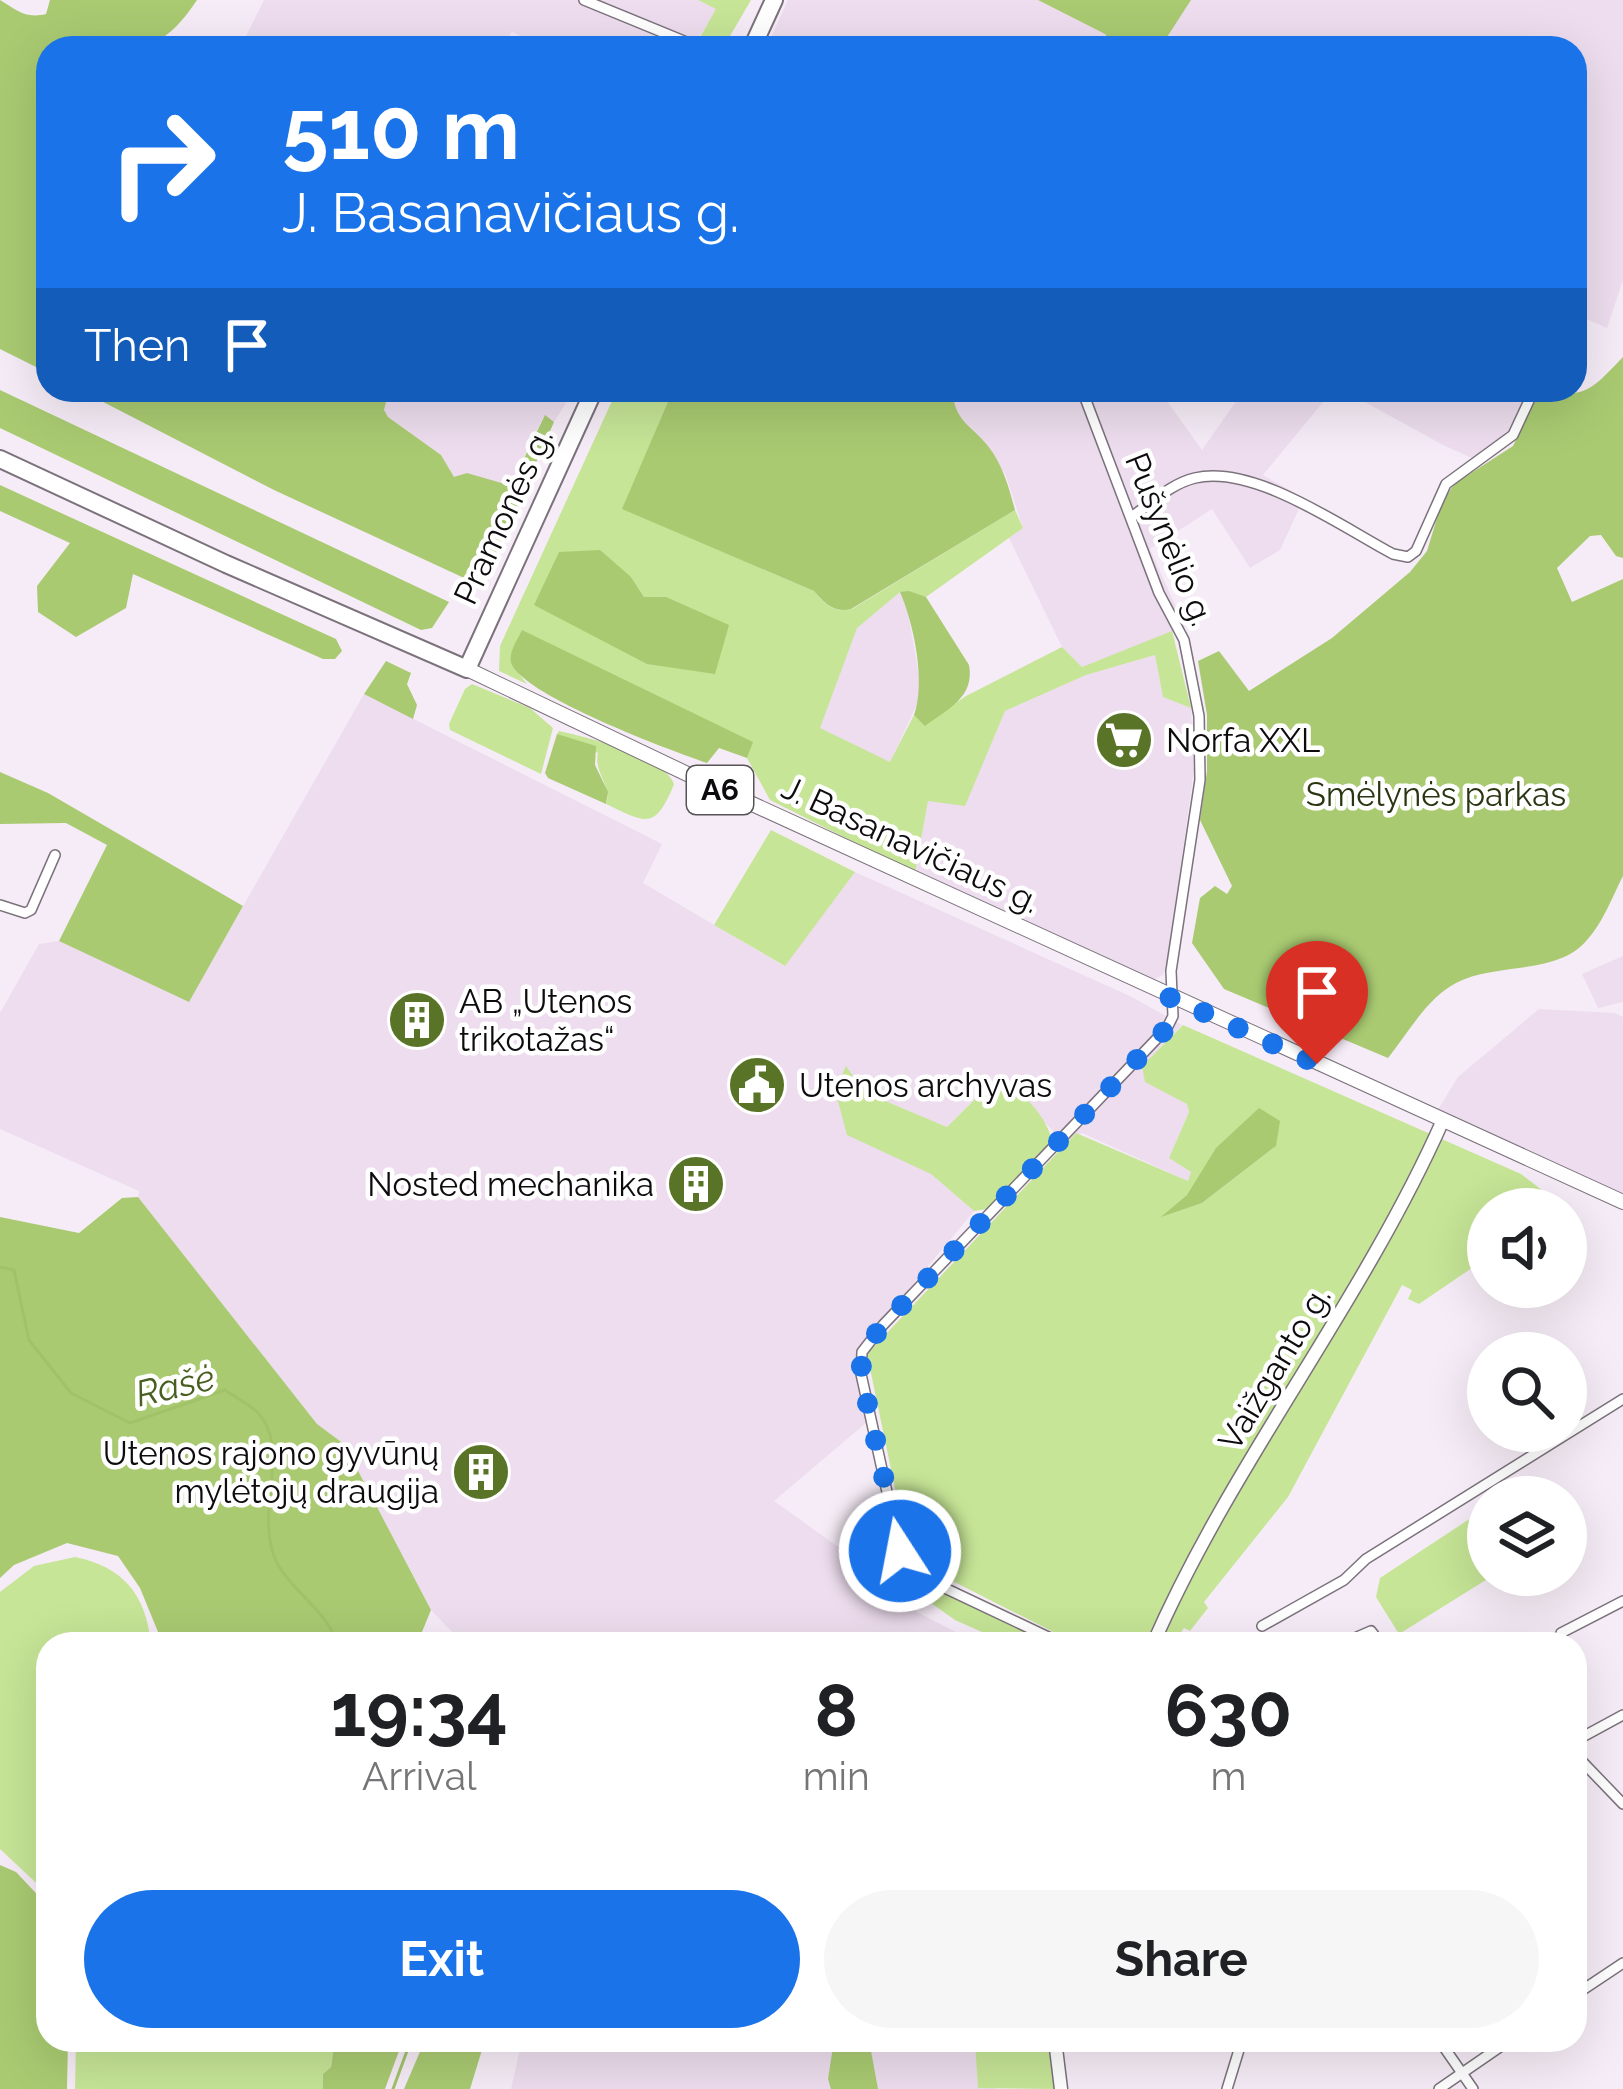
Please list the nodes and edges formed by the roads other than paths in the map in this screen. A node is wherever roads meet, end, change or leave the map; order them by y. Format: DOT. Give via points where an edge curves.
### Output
graph roads {
  1 [pos="584,0"];
  2 [pos="774,0"];
  3 [pos="672,36"];
  4 [pos="758,36"];
  5 [pos="589,402"];
  6 [pos="1087,402"];
  7 [pos="1528,402"];
  8 [pos="0,459"];
  9 [pos="1131,517"];
  10 [pos="467,669"];
  11 [pos="55,855"];
  12 [pos="0,904"];
  13 [pos="1170,997"];
  14 [pos="1443,1120"];
  15 [pos="1623,1202"];
  16 [pos="1623,1399"];
  17 [pos="1623,1601"];
  18 [pos="1262,1626"];
  19 [pos="1038,1632"];
  20 [pos="1159,1632"];
  21 [pos="1563,1632"];
  22 [pos="1623,1714"];
  23 [pos="1587,1734"];
  24 [pos="1587,1766"];
  25 [pos="1623,1804"];
  26 [pos="1623,1963"];
  27 [pos="1587,1987"];
  28 [pos="1056,2052"];
  29 [pos="1238,2052"];
  30 [pos="1447,2052"];
  31 [pos="1493,2052"];
  32 [pos="1462,2073"];
  33 [pos="1061,2089"];
  34 [pos="1227,2089"];
  35 [pos="1439,2089"];
  36 [pos="1473,2089"];
  1 -- 3 [label="street"];
  2 -- 4 [label="highway"];
  5 -- 10 [label="highway, Pramonės g."];
  6 -- 9 [label="street, Pušynėlio g."];
  7 -- 9 [label="street" via="1513,435 1446,484 1408,557 1237,479 1199,476 1176,484"];
  8 -- 10 [label="highway, J. Basanavičiaus g. / A6"];
  9 -- 13 [label="street, Pušynėlio g." via="1184,640 1198,716 1200,780"];
  10 -- 13 [label="main road, J. Basanavičiaus g. / A6"];
  11 -- 12 [label="street" via="31,910"];
  13 -- 14 [label="main road, J. Basanavičiaus g. / A6"];
  13 -- 19 [label="street, Pušynėlio g." via="1167,1028 862,1352 900,1551 913,1573"];
  14 -- 15 [label="main road, J. Basanavičiaus g. / A6"];
  14 -- 20 [label="main road, Vaižganto g."];
  16 -- 18 [label="street"];
  17 -- 21 [label="street"];
  22 -- 23 [label="street"];
  24 -- 25 [label="street"];
  26 -- 27 [label="street"];
  28 -- 33 [label="main road"];
  29 -- 34 [label="street"];
  30 -- 32 [label="street"];
  31 -- 32 [label="street"];
  32 -- 35 [label="street"];
  32 -- 36 [label="street"];
}
